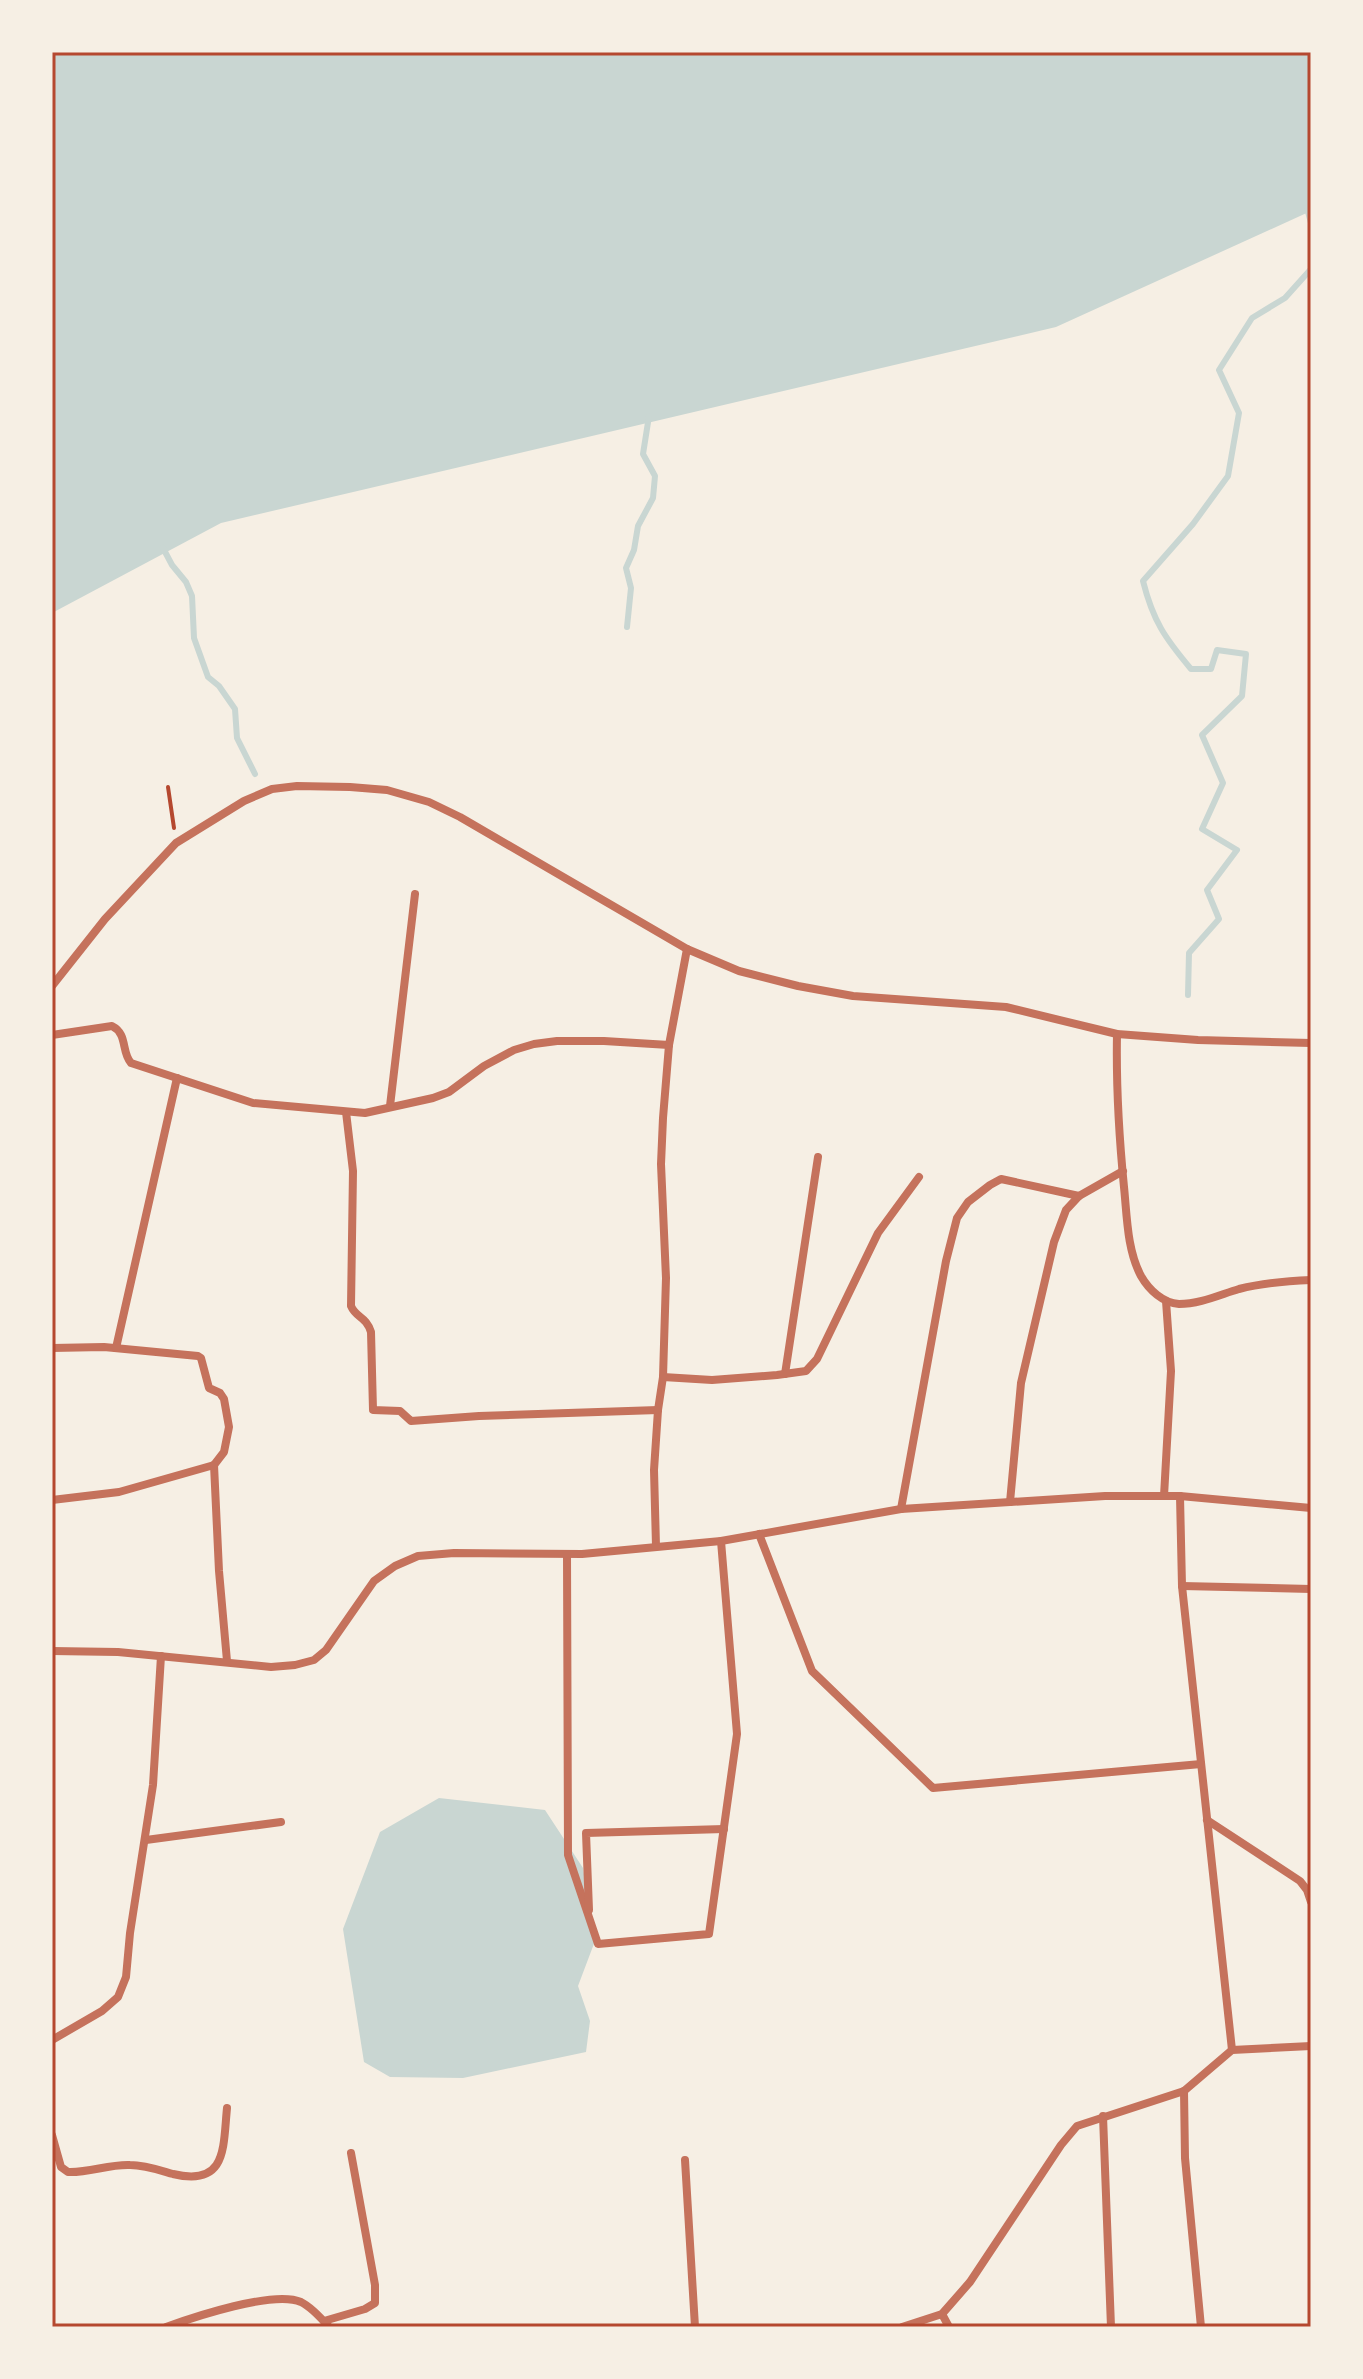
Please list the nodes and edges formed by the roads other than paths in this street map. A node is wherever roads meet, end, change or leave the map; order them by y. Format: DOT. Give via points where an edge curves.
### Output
graph roads {
  1 [pos="415,894"];
  2 [pos="687,949"];
  3 [pos="52,986"];
  4 [pos="1117,1034"];
  5 [pos="52,1035"];
  6 [pos="1311,1043"];
  7 [pos="669,1045"];
  8 [pos="177,1078"];
  9 [pos="390,1106"];
  10 [pos="346,1112"];
  11 [pos="818,1157"];
  12 [pos="1123,1171"];
  13 [pos="919,1177"];
  14 [pos="1079,1196"];
  15 [pos="1311,1280"];
  16 [pos="1166,1301"];
  17 [pos="52,1348"];
  18 [pos="116,1348"];
  19 [pos="785,1374"];
  20 [pos="663,1377"];
  21 [pos="658,1410"];
  22 [pos="214,1465"];
  23 [pos="1164,1496"];
  24 [pos="1180,1496"];
  25 [pos="52,1500"];
  26 [pos="1010,1502"];
  27 [pos="1311,1508"];
  28 [pos="901,1509"];
  29 [pos="759,1534"];
  30 [pos="721,1541"];
  31 [pos="656,1546"];
  32 [pos="567,1554"];
  33 [pos="1182,1586"];
  34 [pos="1311,1589"];
  35 [pos="52,1651"];
  36 [pos="161,1656"];
  37 [pos="227,1661"];
  38 [pos="1201,1764"];
  39 [pos="1207,1820"];
  40 [pos="281,1822"];
  41 [pos="724,1829"];
  42 [pos="146,1840"];
  43 [pos="1311,1902"];
  44 [pos="590,1920"];
  45 [pos="52,2040"];
  46 [pos="1311,2046"];
  47 [pos="1232,2050"];
  48 [pos="1184,2091"];
  49 [pos="227,2108"];
  50 [pos="1103,2116"];
  51 [pos="52,2135"];
  52 [pos="351,2153"];
  53 [pos="685,2160"];
  54 [pos="942,2314"];
  55 [pos="327,2324"];
  56 [pos="166,2327"];
  57 [pos="695,2327"];
  58 [pos="902,2327"];
  59 [pos="949,2327"];
  60 [pos="1111,2327"];
  61 [pos="1201,2327"];
  1 -- 9 [label="street"];
  2 -- 3 [label="street" via="429,802 387,790 297,786 244,801 176,843"];
  2 -- 4 [label="street" via="739,971 798,986 853,996 1006,1007"];
  2 -- 7 [label="street"];
  4 -- 6 [label="street"];
  4 -- 12 [label="street"];
  5 -- 8 [label="street" via="116,1028 131,1063"];
  7 -- 9 [label="street" via="534,1044 484,1066 449,1092"];
  7 -- 20 [label="street" via="661,1164"];
  8 -- 10 [label="street" via="253,1103"];
  8 -- 18 [label="street"];
  9 -- 10 [label="street"];
  10 -- 21 [label="street" via="353,1171 351,1306 371,1332 373,1410 400,1411 411,1421"];
  11 -- 19 [label="street"];
  12 -- 14 [label="street"];
  12 -- 16 [label="street" via="1132,1254 1150,1289"];
  13 -- 19 [label="street" via="878,1233 814,1365"];
  14 -- 26 [label="street" via="1066,1210 1054,1242 1021,1383"];
  14 -- 28 [label="street" via="1001,1179 968,1202 957,1218"];
  15 -- 16 [label="street" via="1274,1281 1199,1302"];
  16 -- 23 [label="street" via="1171,1371"];
  17 -- 18 [label="street"];
  18 -- 22 [label="street" via="200,1357 209,1388 224,1399 229,1427 224,1452"];
  19 -- 20 [label="street" via="712,1380"];
  20 -- 21 [label="street"];
  21 -- 31 [label="street"];
  22 -- 25 [label="street" via="119,1492"];
  22 -- 37 [label="street"];
  23 -- 24 [label="street"];
  23 -- 26 [label="street"];
  24 -- 27 [label="street"];
  24 -- 33 [label="street"];
  26 -- 28 [label="street"];
  28 -- 29 [label="street"];
  29 -- 30 [label="street"];
  29 -- 38 [label="street" via="812,1671 933,1788"];
  30 -- 31 [label="street"];
  30 -- 41 [label="street" via="737,1734"];
  31 -- 32 [label="street"];
  32 -- 37 [label="street" via="418,1556 374,1581 314,1660 271,1667"];
  32 -- 44 [label="street" via="568,1855"];
  33 -- 34 [label="street"];
  33 -- 38 [label="street"];
  35 -- 36 [label="street"];
  36 -- 37 [label="street"];
  36 -- 42 [label="street"];
  38 -- 39 [label="street"];
  39 -- 43 [label="street" via="1300,1881"];
  39 -- 47 [label="street"];
  40 -- 42 [label="street"];
  41 -- 44 [label="street" via="586,1833"];
  41 -- 44 [label="street" via="709,1934 598,1944"];
  42 -- 45 [label="street" via="126,1977 118,1997"];
  46 -- 47 [label="street"];
  47 -- 48 [label="street"];
  48 -- 50 [label="street"];
  48 -- 61 [label="street"];
  49 -- 51 [label="street" via="222,2152 205,2176 129,2165 68,2172 61,2167"];
  50 -- 54 [label="street" via="1069,2134 970,2282"];
  50 -- 60 [label="street"];
  52 -- 55 [label="street" via="375,2303"];
  53 -- 57 [label="street"];
  54 -- 58 [label="street"];
  54 -- 59 [label="street"];
  55 -- 56 [label="street" via="301,2302 282,2299 202,2314"];
}
